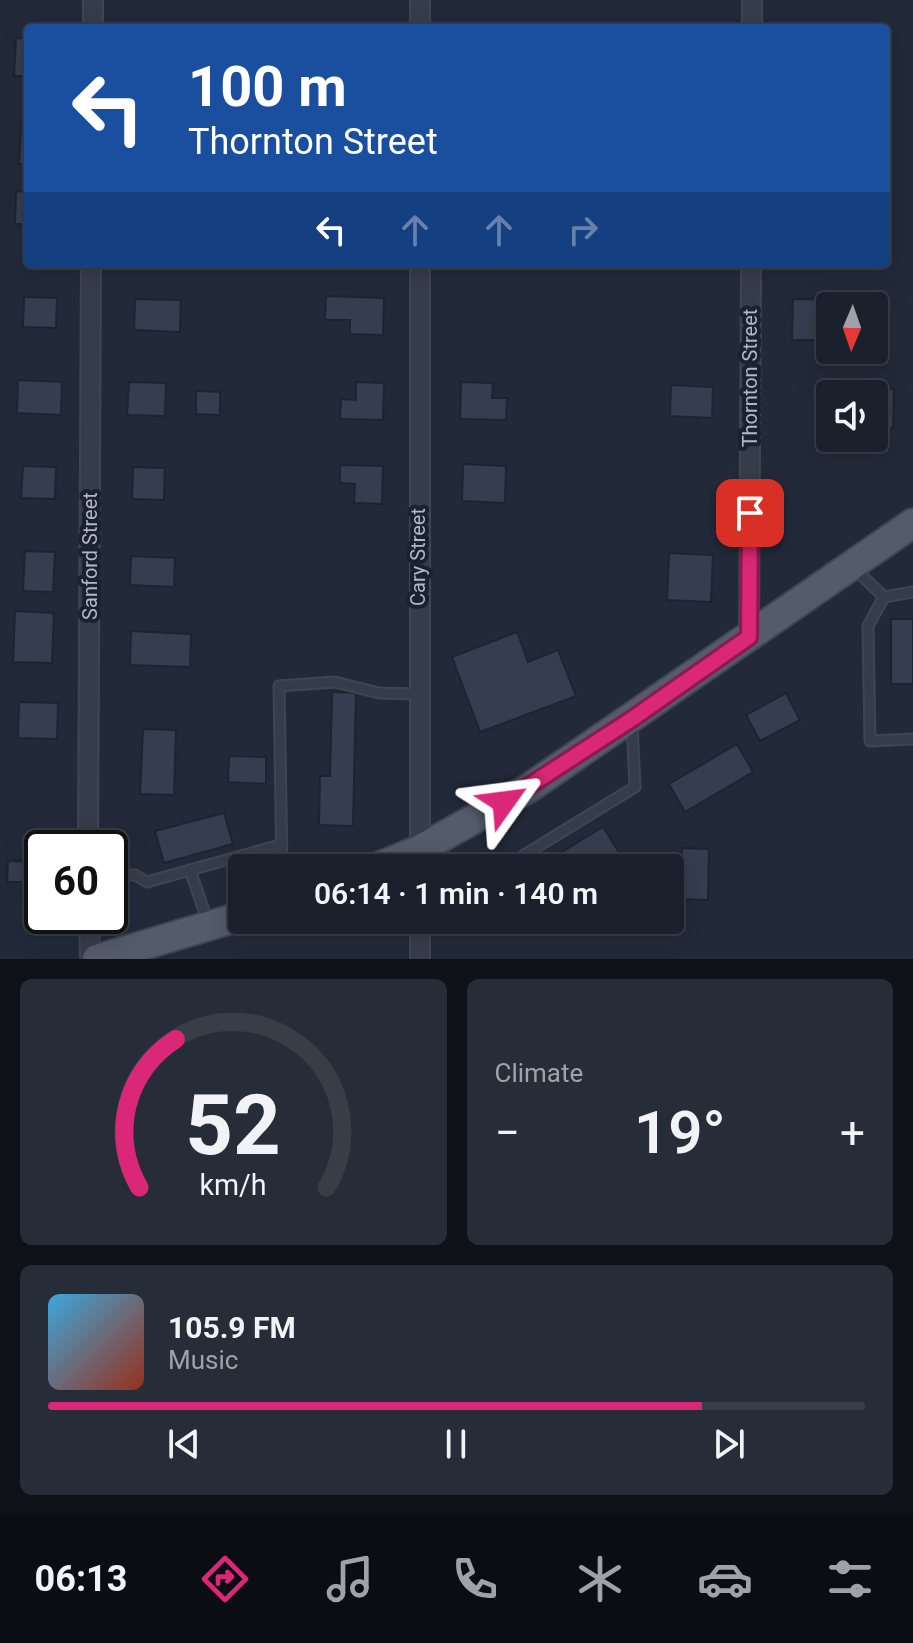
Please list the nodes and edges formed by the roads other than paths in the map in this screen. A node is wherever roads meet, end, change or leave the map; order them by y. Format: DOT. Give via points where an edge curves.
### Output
graph roads {
  1 [pos="93,0"];
  2 [pos="420,0"];
  3 [pos="752,0"];
  4 [pos="93,24"];
  5 [pos="420,24"];
  6 [pos="752,24"];
  7 [pos="91,268"];
  8 [pos="420,268"];
  9 [pos="751,268"];
  10 [pos="913,523"];
  11 [pos="852,565"];
  12 [pos="913,592"];
  13 [pos="884,597"];
  14 [pos="749,637"];
  15 [pos="417,694"];
  16 [pos="632,719"];
  17 [pos="913,739"];
  18 [pos="88,830"];
  19 [pos="280,845"];
  20 [pos="281,854"];
  21 [pos="423,854"];
  22 [pos="526,854"];
  23 [pos="190,870"];
  24 [pos="128,875"];
  25 [pos="228,920"];
  26 [pos="209,925"];
  27 [pos="89,934"];
  28 [pos="420,934"];
  29 [pos="90,959"];
  30 [pos="97,959"];
  31 [pos="420,959"];
  1 -- 4 [label="street"];
  2 -- 5 [label="street"];
  3 -- 6 [label="street"];
  7 -- 18 [label="street, Sanford Street"];
  8 -- 15 [label="street, Cary Street"];
  9 -- 14 [label="street, Thornton Street"];
  10 -- 11 [label="main road"];
  11 -- 13 [label="lane"];
  11 -- 14 [label="main road"];
  12 -- 13 [label="lane"];
  13 -- 17 [label="lane" via="868,626 870,741"];
  14 -- 16 [label="main road"];
  15 -- 19 [label="lane" via="379,693 335,682 279,686"];
  15 -- 21 [label="street, Cary Street"];
  16 -- 21 [label="main road"];
  16 -- 22 [label="lane" via="635,787"];
  19 -- 20 [label="lane"];
  19 -- 23 [label="lane"];
  23 -- 24 [label="lane" via="147,882"];
  23 -- 26 [label="lane"];
  25 -- 26 [label="main road"];
  26 -- 30 [label="main road"];
  27 -- 29 [label="street"];
  28 -- 31 [label="street"];
}
